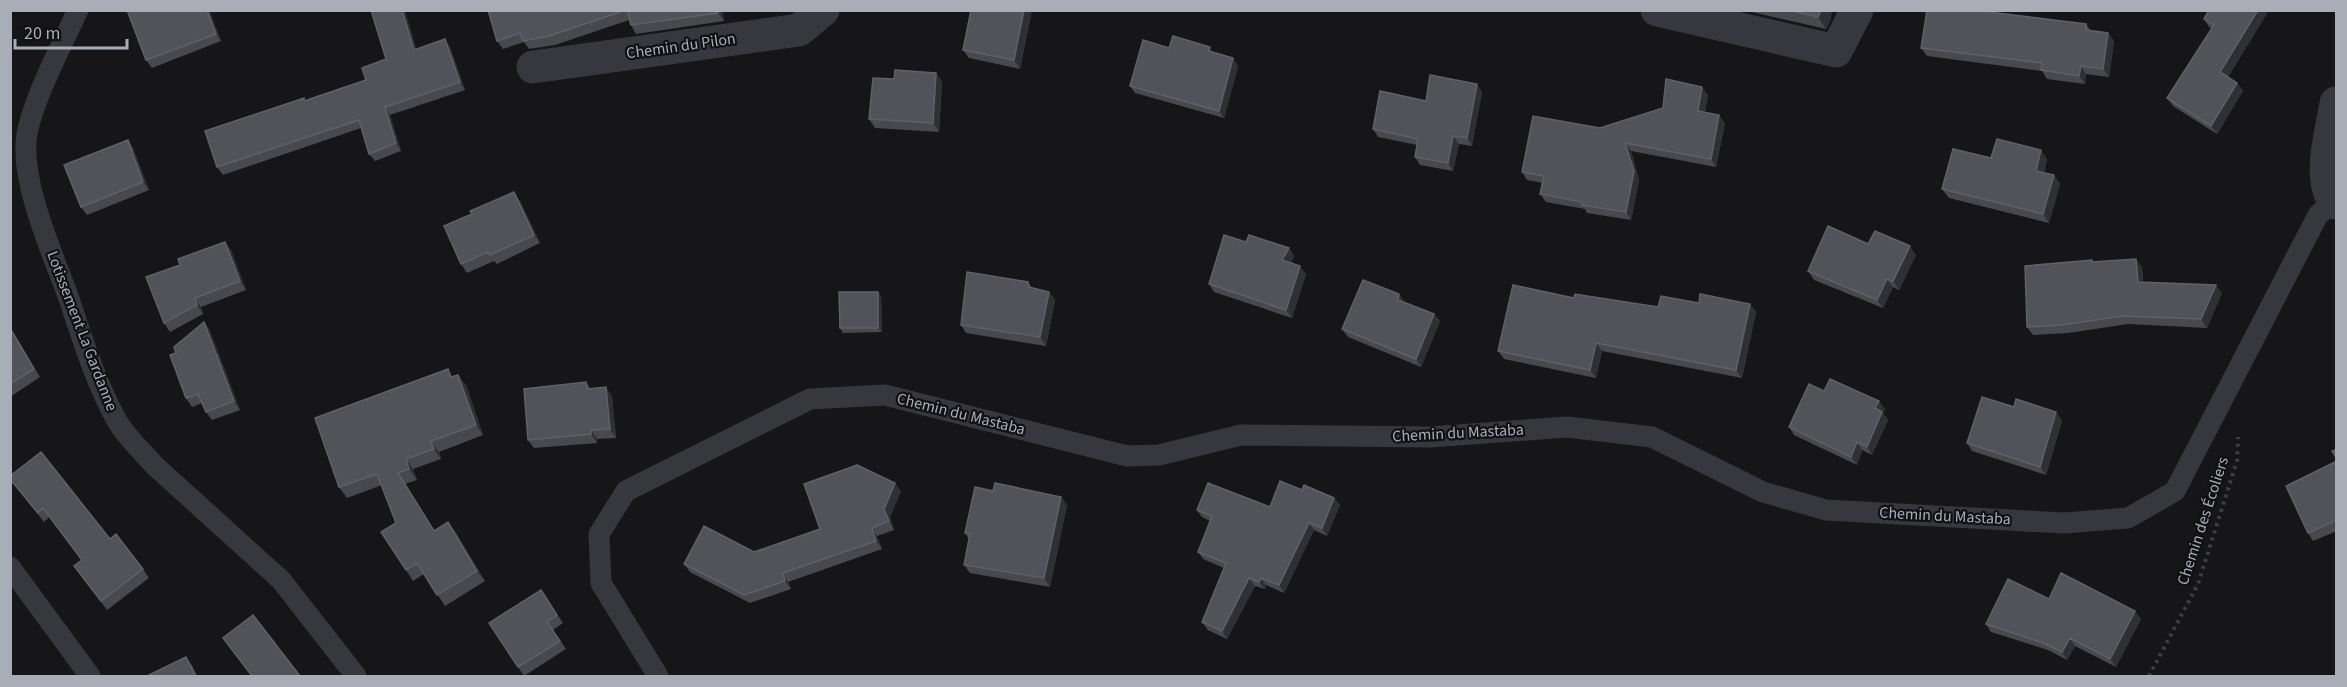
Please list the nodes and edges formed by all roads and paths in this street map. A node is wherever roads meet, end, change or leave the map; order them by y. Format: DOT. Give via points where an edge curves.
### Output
graph roads {
  1 [pos="78,10"];
  2 [pos="823,10"];
  3 [pos="1657,10"];
  4 [pos="1857,10"];
  5 [pos="534,67"];
  6 [pos="2337,103"];
  7 [pos="2335,202"];
  8 [pos="2238,428"];
  9 [pos="10,567"];
  10 [pos="90,676"];
  11 [pos="356,676"];
  12 [pos="658,676"];
  13 [pos="2149,676"];
  1 -- 11 [label="lane, Lotissement La Gardanne" via="32,118 26,155 42,224 101,387 117,421 135,444 281,580"];
  2 -- 5 [label="street, Chemin du Pilon" via="799,30"];
  3 -- 4 [label="street" via="1836,51"];
  6 -- 7 [label="street" via="2326,167 2326,185"];
  7 -- 12 [label="lane, Chemin du Mastaba" via="2318,215 2175,491 2128,518 2064,523 1826,510 1762,492 1652,437 1567,427 1430,437 1241,435 1159,455 1127,456 885,395 810,399 626,491 599,534 601,583"];
  8 -- 13 [label="path, Chemin des Écoliers" via="2237,461 2198,585"];
  9 -- 10 [label="lane"];
}
